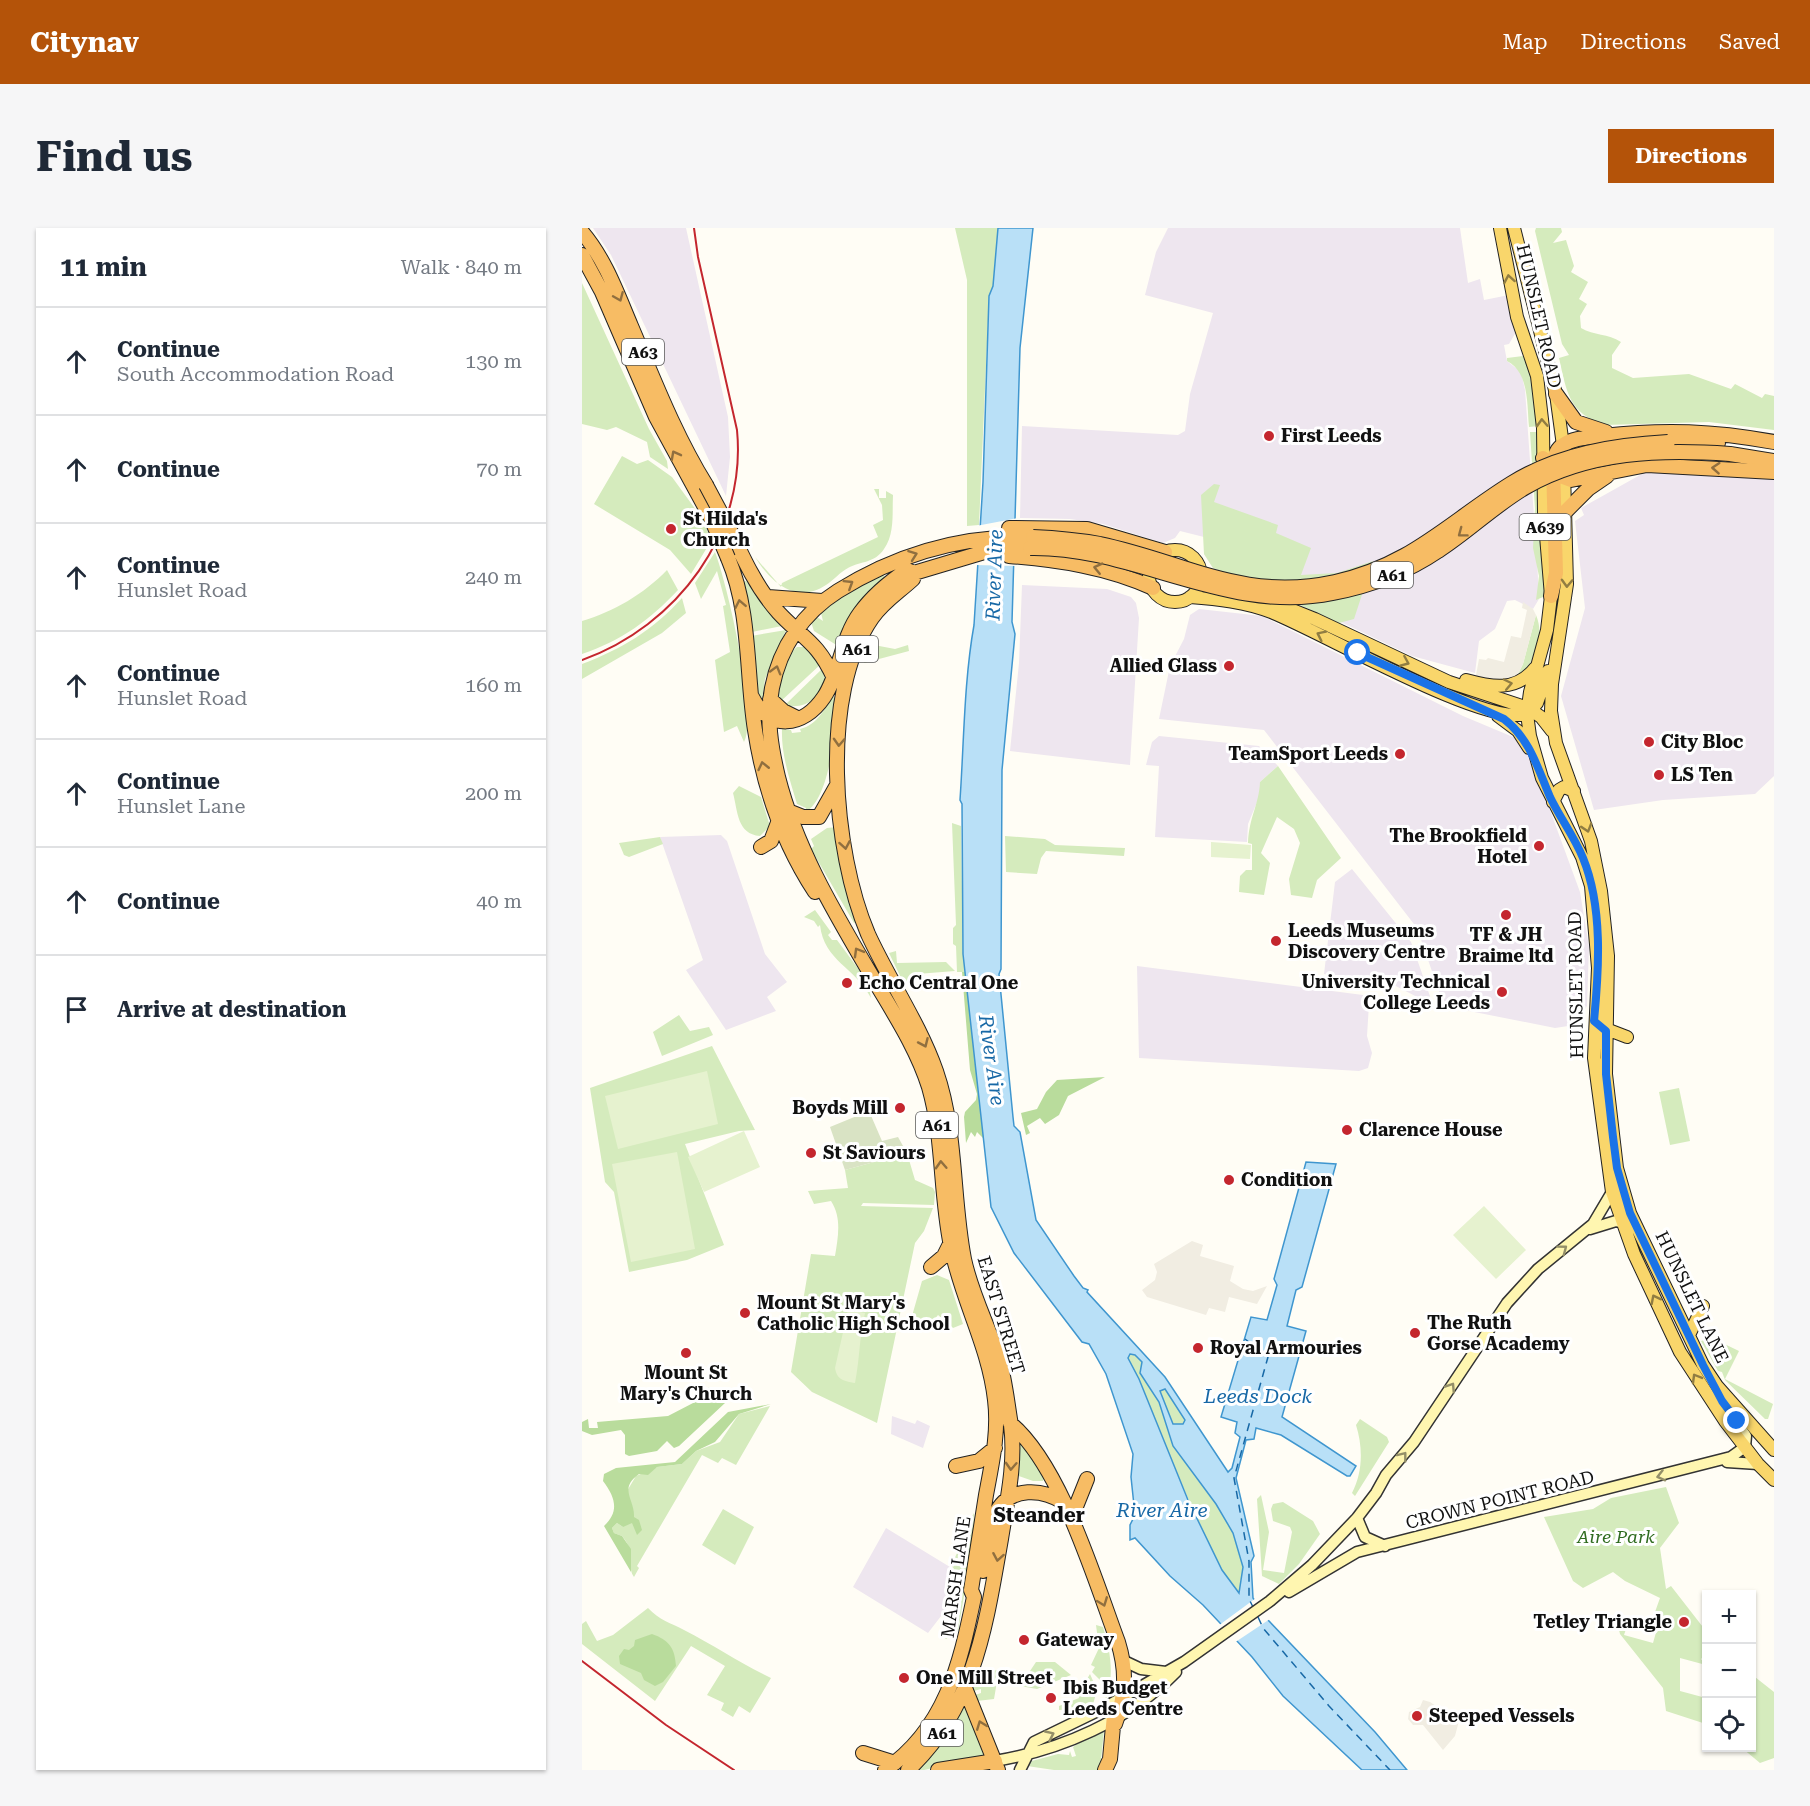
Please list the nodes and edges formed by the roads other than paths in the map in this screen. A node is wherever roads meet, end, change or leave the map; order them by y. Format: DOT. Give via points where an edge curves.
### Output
graph roads {
  1 [pos="1500,228"];
  2 [pos="1514,228"];
  3 [pos="582,232"];
  4 [pos="582,255"];
  5 [pos="1556,393"];
  6 [pos="1622,433"];
  7 [pos="1774,442"];
  8 [pos="1563,444"];
  9 [pos="1731,449"];
  10 [pos="1774,450"];
  11 [pos="1543,458"];
  12 [pos="1774,461"];
  13 [pos="1614,472"];
  14 [pos="1774,472"];
  15 [pos="1558,476"];
  16 [pos="1565,512"];
  17 [pos="1032,542"];
  18 [pos="1165,552"];
  19 [pos="1200,567"];
  20 [pos="914,573"];
  21 [pos="1153,588"];
  22 [pos="1551,596"];
  23 [pos="768,597"];
  24 [pos="1190,597"];
  25 [pos="822,601"];
  26 [pos="798,628"];
  27 [pos="1561,630"];
  28 [pos="1535,667"];
  29 [pos="1434,674"];
  30 [pos="833,676"];
  31 [pos="752,697"];
  32 [pos="842,697"];
  33 [pos="770,699"];
  34 [pos="1489,711"];
  35 [pos="1529,711"];
  36 [pos="768,718"];
  37 [pos="798,718"];
  38 [pos="1554,733"];
  39 [pos="1537,764"];
  40 [pos="836,787"];
  41 [pos="1574,791"];
  42 [pos="1553,802"];
  43 [pos="786,805"];
  44 [pos="778,822"];
  45 [pos="761,847"];
  46 [pos="830,905"];
  47 [pos="1594,1021"];
  48 [pos="1606,1031"];
  49 [pos="1606,1057"];
  50 [pos="1617,1188"];
  51 [pos="1621,1221"];
  52 [pos="1588,1229"];
  53 [pos="1638,1229"];
  54 [pos="950,1244"];
  55 [pos="958,1276"];
  56 [pos="1703,1306"];
  57 [pos="1690,1333"];
  58 [pos="1717,1386"];
  59 [pos="995,1399"];
  60 [pos="1010,1423"];
  61 [pos="1741,1442"];
  62 [pos="1771,1447"];
  63 [pos="994,1448"];
  64 [pos="1718,1462"];
  65 [pos="1758,1464"];
  66 [pos="956,1466"];
  67 [pos="1087,1479"];
  68 [pos="1774,1480"];
  69 [pos="1008,1499"];
  70 [pos="1065,1503"];
  71 [pos="1357,1518"];
  72 [pos="1074,1523"];
  73 [pos="1386,1546"];
  74 [pos="974,1597"];
  75 [pos="1270,1601"];
  76 [pos="1124,1661"];
  77 [pos="1184,1662"];
  78 [pos="957,1671"];
  79 [pos="1166,1672"];
  80 [pos="966,1689"];
  81 [pos="1117,1711"];
  82 [pos="1025,1757"];
  83 [pos="890,1766"];
  84 [pos="956,1766"];
  85 [pos="997,1766"];
  86 [pos="876,1770"];
  87 [pos="908,1770"];
  88 [pos="938,1770"];
  89 [pos="973,1770"];
  90 [pos="1020,1770"];
  91 [pos="1106,1770"];
  11 -- 1 [label="main road, HUNSLET ROAD / A639, one-way" via="1539,388 1517,317"];
  2 -- 5 [label="main road, HUNSLET ROAD"];
  3 -- 23 [label="highway, A63, one-way, bridge" via="598,253 691,461 750,573"];
  31 -- 4 [label="highway, A63, one-way, bridge" via="746,639 728,558 705,505 656,417"];
  5 -- 6 [label="highway" via="1576,422 1597,431"];
  5 -- 8 [label="main road, HUNSLET ROAD"];
  6 -- 7 [label="highway" via="1683,430"];
  6 -- 8 [label="highway"];
  8 -- 15 [label="highway" via="1555,454"];
  9 -- 10 [label="highway, A61"];
  9 -- 12 [label="highway, A61"];
  9 -- 17 [label="highway, A61, bridge" via="1602,458 1561,470 1527,487 1439,551 1410,567 1376,582 1332,594 1294,598 1252,596 1208,588 1102,555"];
  11 -- 15 [label="highway"];
  11 -- 22 [label="main road, HUNSLET ROAD / A639"];
  14 -- 13 [label="highway, one-way" via="1647,465"];
  13 -- 15 [label="highway" via="1576,480"];
  13 -- 16 [label="highway" via="1588,489"];
  15 -- 16 [label="main road, HUNSLET ROAD / A639"];
  15 -- 22 [label="highway" via="1556,573"];
  16 -- 27 [label="main road, HUNSLET ROAD / A639, one-way" via="1567,584"];
  17 -- 18 [label="highway" via="1087,529"];
  17 -- 20 [label="highway, A61"];
  21 -- 17 [label="highway, one-way"];
  25 -- 17 [label="highway, A61, one-way" via="864,575 949,544 983,537"];
  18 -- 19 [label="main road" via="1183,551"];
  18 -- 21 [label="main road" via="1152,566"];
  19 -- 24 [label="main road" via="1201,583"];
  19 -- 29 [label="main road, one-way" via="1224,582"];
  20 -- 30 [label="highway" via="907,570 895,578 859,614 840,651"];
  20 -- 32 [label="highway, A61" via="913,579 870,620"];
  21 -- 24 [label="main road" via="1169,601"];
  22 -- 28 [label="main road, HUNSLET ROAD / A639" via="1547,630"];
  23 -- 25 [label="highway"];
  23 -- 26 [label="highway, A63"];
  34 -- 24 [label="main road, one-way" via="1272,612"];
  25 -- 26 [label="highway, A61"];
  26 -- 30 [label="highway, A63" via="819,650"];
  33 -- 26 [label="highway, A61, one-way" via="776,669"];
  27 -- 35 [label="main road" via="1539,698"];
  27 -- 38 [label="main road, HUNSLET ROAD / A639" via="1550,699"];
  29 -- 28 [label="main road, one-way" via="1502,687 1520,682"];
  28 -- 35 [label="main road, HUNSLET ROAD / A639"];
  29 -- 35 [label="main road"];
  30 -- 32 [label="highway, A63"];
  30 -- 37 [label="highway" via="822,699"];
  31 -- 36 [label="highway"];
  44 -- 31 [label="highway, A63, one-way" via="755,731"];
  32 -- 40 [label="highway, A61, one-way"];
  33 -- 36 [label="highway, A61"];
  33 -- 37 [label="highway"];
  34 -- 35 [label="main road" via="1506,716"];
  34 -- 39 [label="main road" via="1518,732"];
  35 -- 38 [label="main road"];
  35 -- 39 [label="main road, HUNSLET ROAD / A639"];
  36 -- 37 [label="highway" via="784,723"];
  36 -- 43 [label="highway, A61"];
  38 -- 41 [label="main road, HUNSLET ROAD / A639"];
  39 -- 42 [label="main road, HUNSLET ROAD / A639"];
  40 -- 43 [label="highway" via="819,817 803,817"];
  40 -- 60 [label="highway, EAST STREET / A61, one-way" via="849,872 867,929 923,1039 944,1098 952,1136 955,1196 965,1261 999,1359"];
  41 -- 42 [label="main road" via="1559,790"];
  41 -- 48 [label="main road, HUNSLET ROAD / A639, one-way" via="1591,841 1601,891 1608,956"];
  42 -- 47 [label="main road, HUNSLET ROAD / A639" via="1582,857 1591,886 1598,968"];
  43 -- 44 [label="highway"];
  43 -- 46 [label="highway, A61" via="801,848"];
  44 -- 45 [label="highway" via="771,841"];
  44 -- 46 [label="highway, A63" via="795,861 817,896"];
  54 -- 46 [label="highway, EAST STREET / A61, one-way" via="940,1139 931,1095 912,1045"];
  47 -- 48 [label="main road"];
  47 -- 50 [label="main road, HUNSLET ROAD / A639" via="1595,1066"];
  48 -- 49 [label="main road, HUNSLET ROAD / A639"];
  48 -- 49 [label="main road" via="1627,1037"];
  49 -- 50 [label="main road, HUNSLET ROAD / A639"];
  50 -- 51 [label="main road, HUNSLET ROAD / A639"];
  50 -- 52 [label="main road"];
  50 -- 53 [label="main road, HUNSLET LANE / A639"];
  51 -- 52 [label="main road"];
  51 -- 53 [label="main road"];
  61 -- 51 [label="main road, HUNSLET LANE / A639, one-way" via="1680,1352"];
  71 -- 52 [label="main road, one-way" via="1414,1442 1505,1306 1538,1269"];
  53 -- 57 [label="main road, HUNSLET LANE"];
  54 -- 55 [label="highway, EAST STREET / A61"];
  54 -- 55 [label="highway" via="944,1256 931,1267"];
  55 -- 59 [label="highway, EAST STREET / A61" via="982,1343"];
  56 -- 57 [label="main road"];
  57 -- 58 [label="main road, HUNSLET LANE"];
  58 -- 61 [label="main road" via="1722,1401 1746,1436"];
  58 -- 62 [label="main road, HUNSLET LANE"];
  59 -- 63 [label="highway, MARSH LANE / A61"];
  60 -- 69 [label="highway, MARSH LANE / A61, one-way"];
  60 -- 70 [label="highway" via="1025,1438"];
  61 -- 64 [label="main road, CROWN POINT ROAD" via="1738,1454"];
  61 -- 65 [label="main road, A639"];
  63 -- 66 [label="highway" via="979,1461"];
  63 -- 74 [label="highway, MARSH LANE / A61" via="971,1590"];
  64 -- 65 [label="main road"];
  64 -- 73 [label="main road, CROWN POINT ROAD, one-way"];
  65 -- 68 [label="main road"];
  67 -- 72 [label="highway" via="1075,1509"];
  69 -- 70 [label="highway" via="1038,1491"];
  69 -- 74 [label="highway" via="995,1516 979,1592"];
  69 -- 80 [label="highway, MARSH LANE / A61, one-way" via="986,1625"];
  70 -- 72 [label="highway"];
  71 -- 73 [label="main road" via="1365,1537"];
  71 -- 75 [label="main road"];
  72 -- 76 [label="highway, one-way"];
  73 -- 75 [label="main road, CROWN POINT ROAD" via="1353,1554"];
  74 -- 78 [label="highway, MARSH LANE / A61"];
  75 -- 77 [label="main road"];
  76 -- 79 [label="main road" via="1141,1669"];
  76 -- 81 [label="highway" via="1115,1687"];
  77 -- 79 [label="main road"];
  77 -- 81 [label="main road" via="1158,1689"];
  78 -- 80 [label="highway, A61"];
  78 -- 83 [label="highway, MARSH LANE" via="934,1721 910,1750"];
  79 -- 81 [label="main road"];
  85 -- 80 [label="highway, A61, one-way"];
  80 -- 87 [label="highway, MARSH LANE / A61" via="944,1730"];
  81 -- 82 [label="main road" via="1072,1742"];
  82 -- 81 [label="main road, one-way" via="1034,1742"];
  81 -- 91 [label="highway"];
  82 -- 85 [label="main road"];
  82 -- 90 [label="main road"];
  83 -- 86 [label="highway" via="863,1753"];
  84 -- 85 [label="highway"];
  84 -- 88 [label="highway"];
  84 -- 89 [label="highway"];
}
